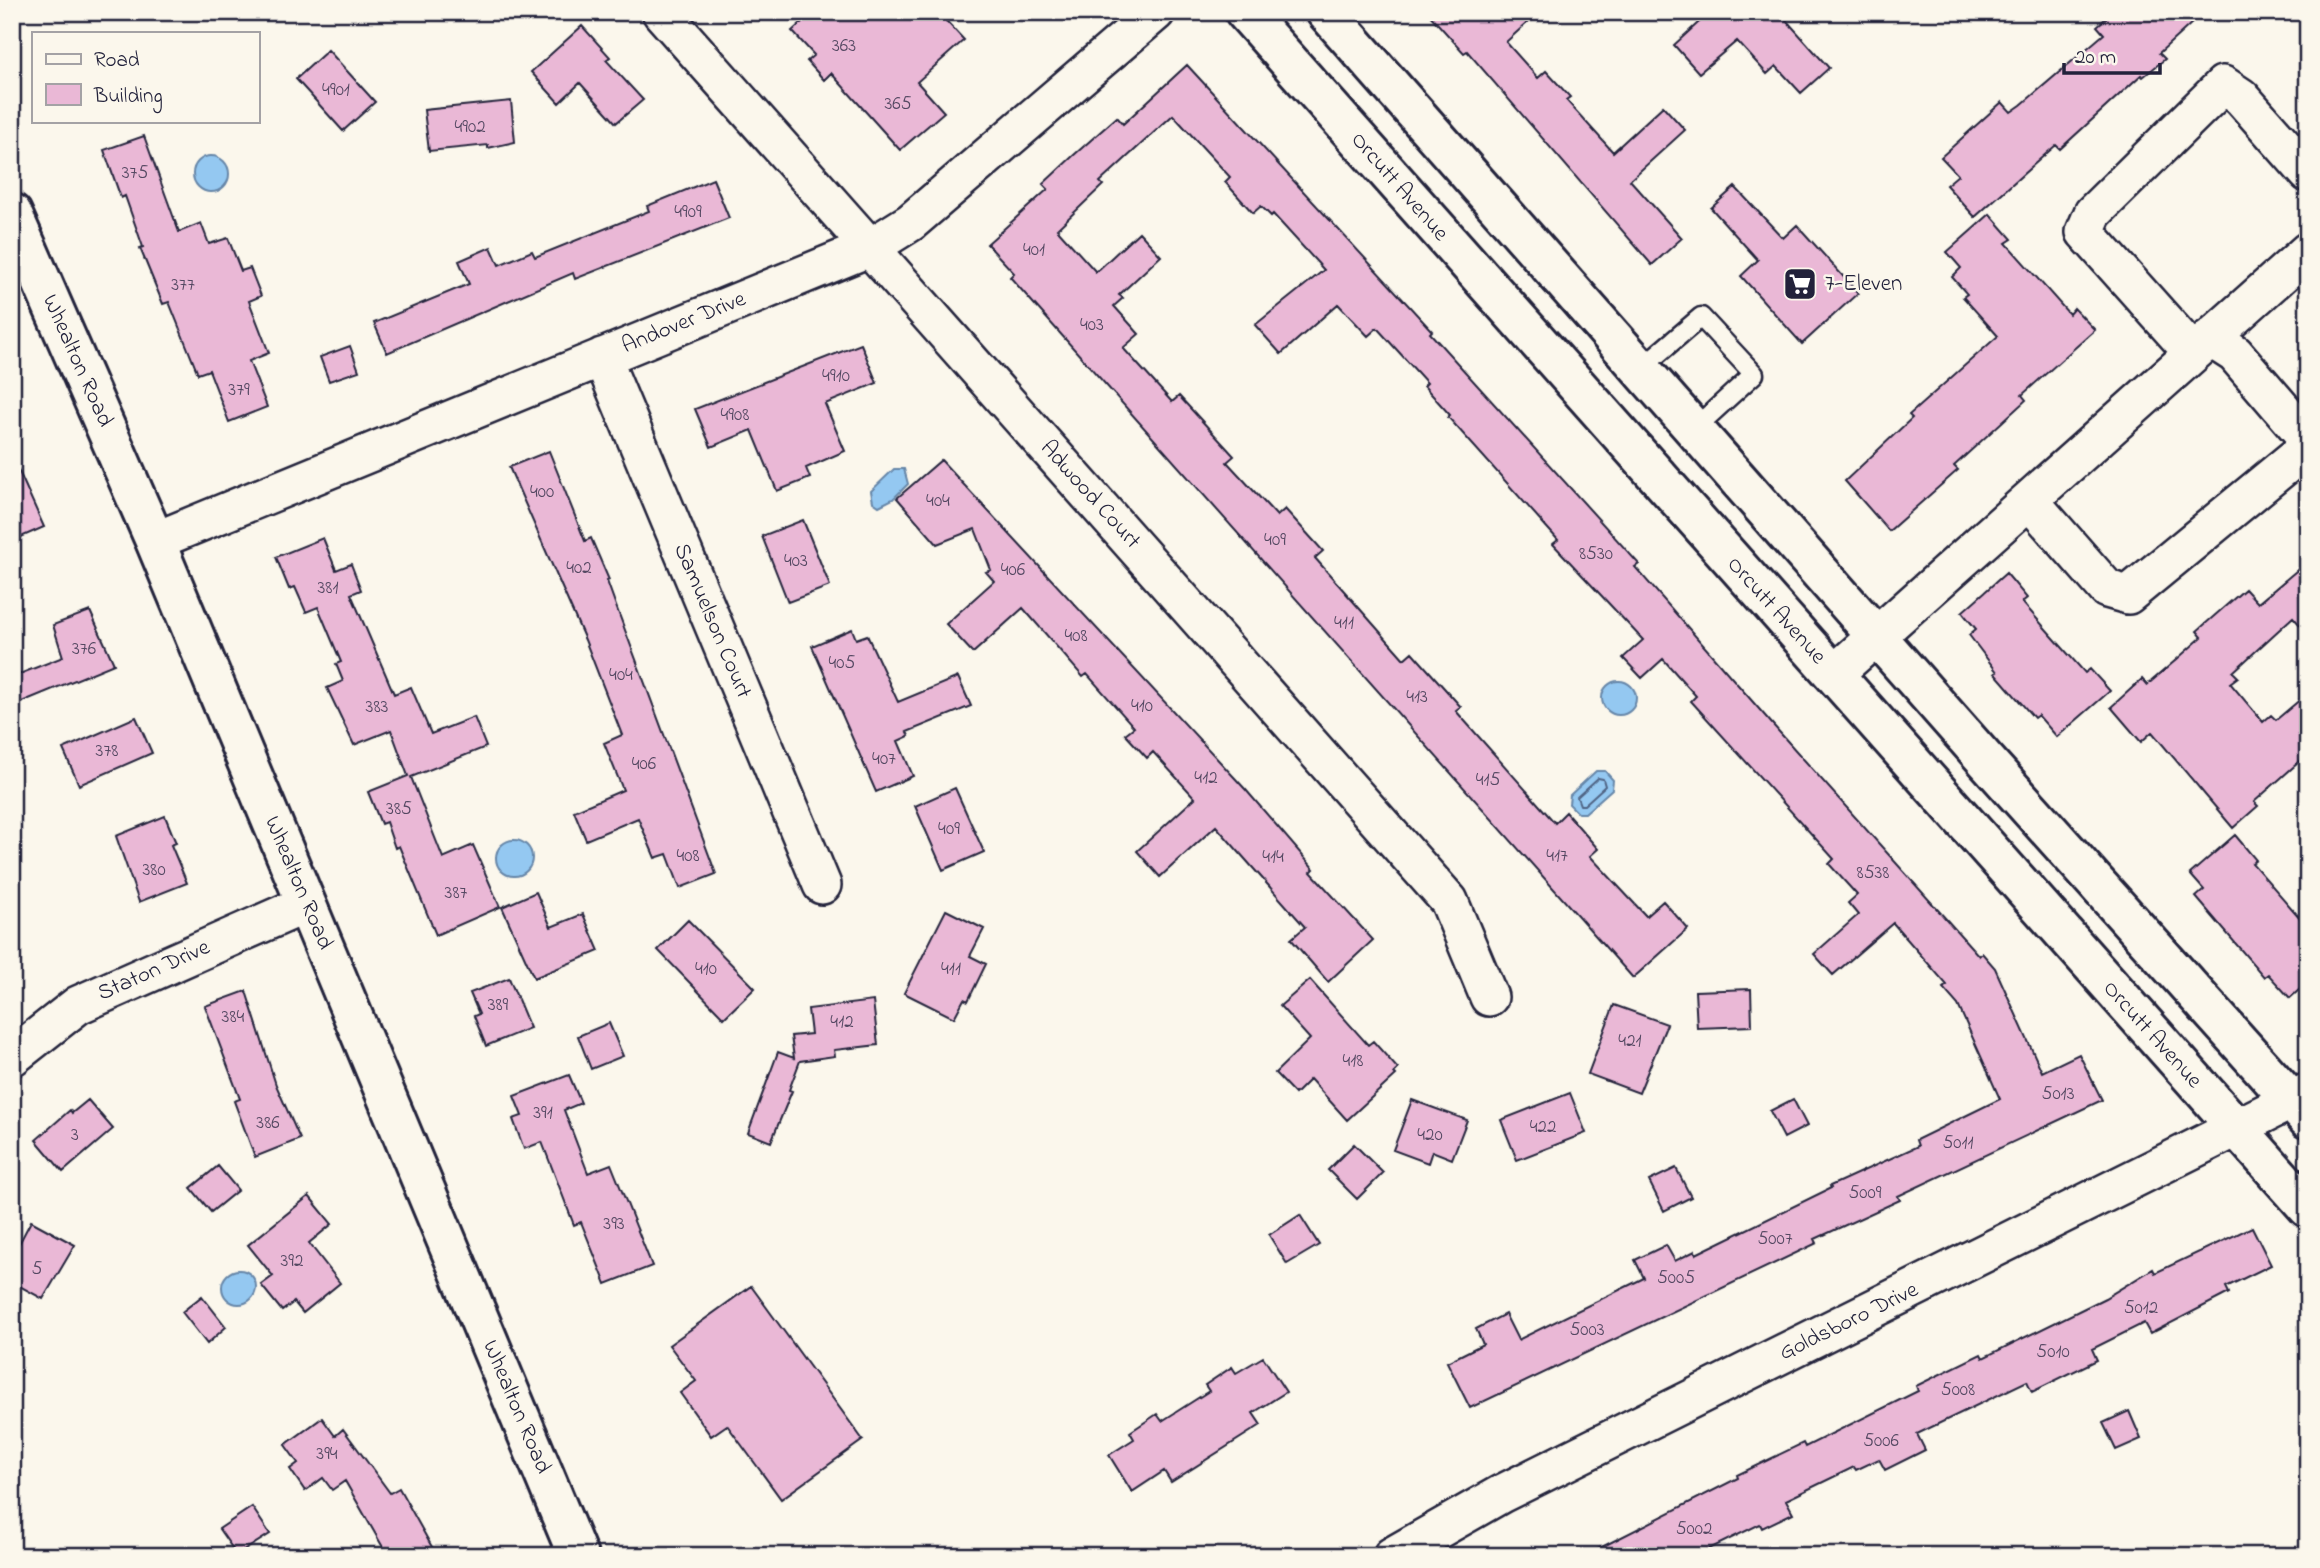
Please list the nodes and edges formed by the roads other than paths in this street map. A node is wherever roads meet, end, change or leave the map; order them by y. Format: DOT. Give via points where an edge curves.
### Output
graph roads {
  1 [pos="661,12"];
  2 [pos="1156,12"];
  3 [pos="1245,12"];
  4 [pos="1326,12"];
  5 [pos="2308,173"];
  6 [pos="12,213"];
  7 [pos="871,247"];
  8 [pos="2308,251"];
  9 [pos="2202,346"];
  10 [pos="602,357"];
  11 [pos="1640,369"];
  12 [pos="1693,429"];
  13 [pos="2308,439"];
  14 [pos="2308,447"];
  15 [pos="2029,500"];
  16 [pos="155,541"];
  17 [pos="1877,635"];
  18 [pos="1834,674"];
  19 [pos="822,885"];
  20 [pos="306,904"];
  21 [pos="1489,997"];
  22 [pos="12,1057"];
  23 [pos="2302,1104"];
  24 [pos="2238,1129"];
  25 [pos="2308,1208"];
  26 [pos="578,1556"];
  27 [pos="1392,1556"];
  1 -- 7 [label="street, Adwood Court"];
  2 -- 7 [label="street, Andover Drive" via="911,222"];
  3 -- 18 [label="main road, Orcutt Avenue"];
  4 -- 11 [label="main road"];
  5 -- 9 [label="street" via="2241,97 2223,85 2092,213 2085,232"];
  6 -- 16 [label="main road, Whealton Road"];
  7 -- 10 [label="street, Andover Drive"];
  7 -- 21 [label="street, Adwood Court" via="1449,901"];
  8 -- 9 [label="street"];
  9 -- 13 [label="street" via="2235,355"];
  9 -- 15 [label="street"];
  10 -- 16 [label="street, Andover Drive"];
  10 -- 19 [label="street, Samuelson Court"];
  11 -- 12 [label="main road"];
  11 -- 12 [label="lane" via="1701,317 1754,374"];
  12 -- 17 [label="main road"];
  14 -- 15 [label="street" via="2128,595 2107,589"];
  15 -- 17 [label="street"];
  16 -- 20 [label="main road, Whealton Road"];
  17 -- 18 [label="street"];
  17 -- 23 [label="main road" via="2089,877"];
  18 -- 24 [label="main road, Orcutt Avenue"];
  20 -- 22 [label="street, Staton Drive" via="78,1005"];
  20 -- 26 [label="main road, Whealton Road"];
  23 -- 24 [label="street, Goldsboro Drive"];
  24 -- 25 [label="main road, Orcutt Avenue"];
  24 -- 27 [label="street, Goldsboro Drive" via="1501,1494"];
}
